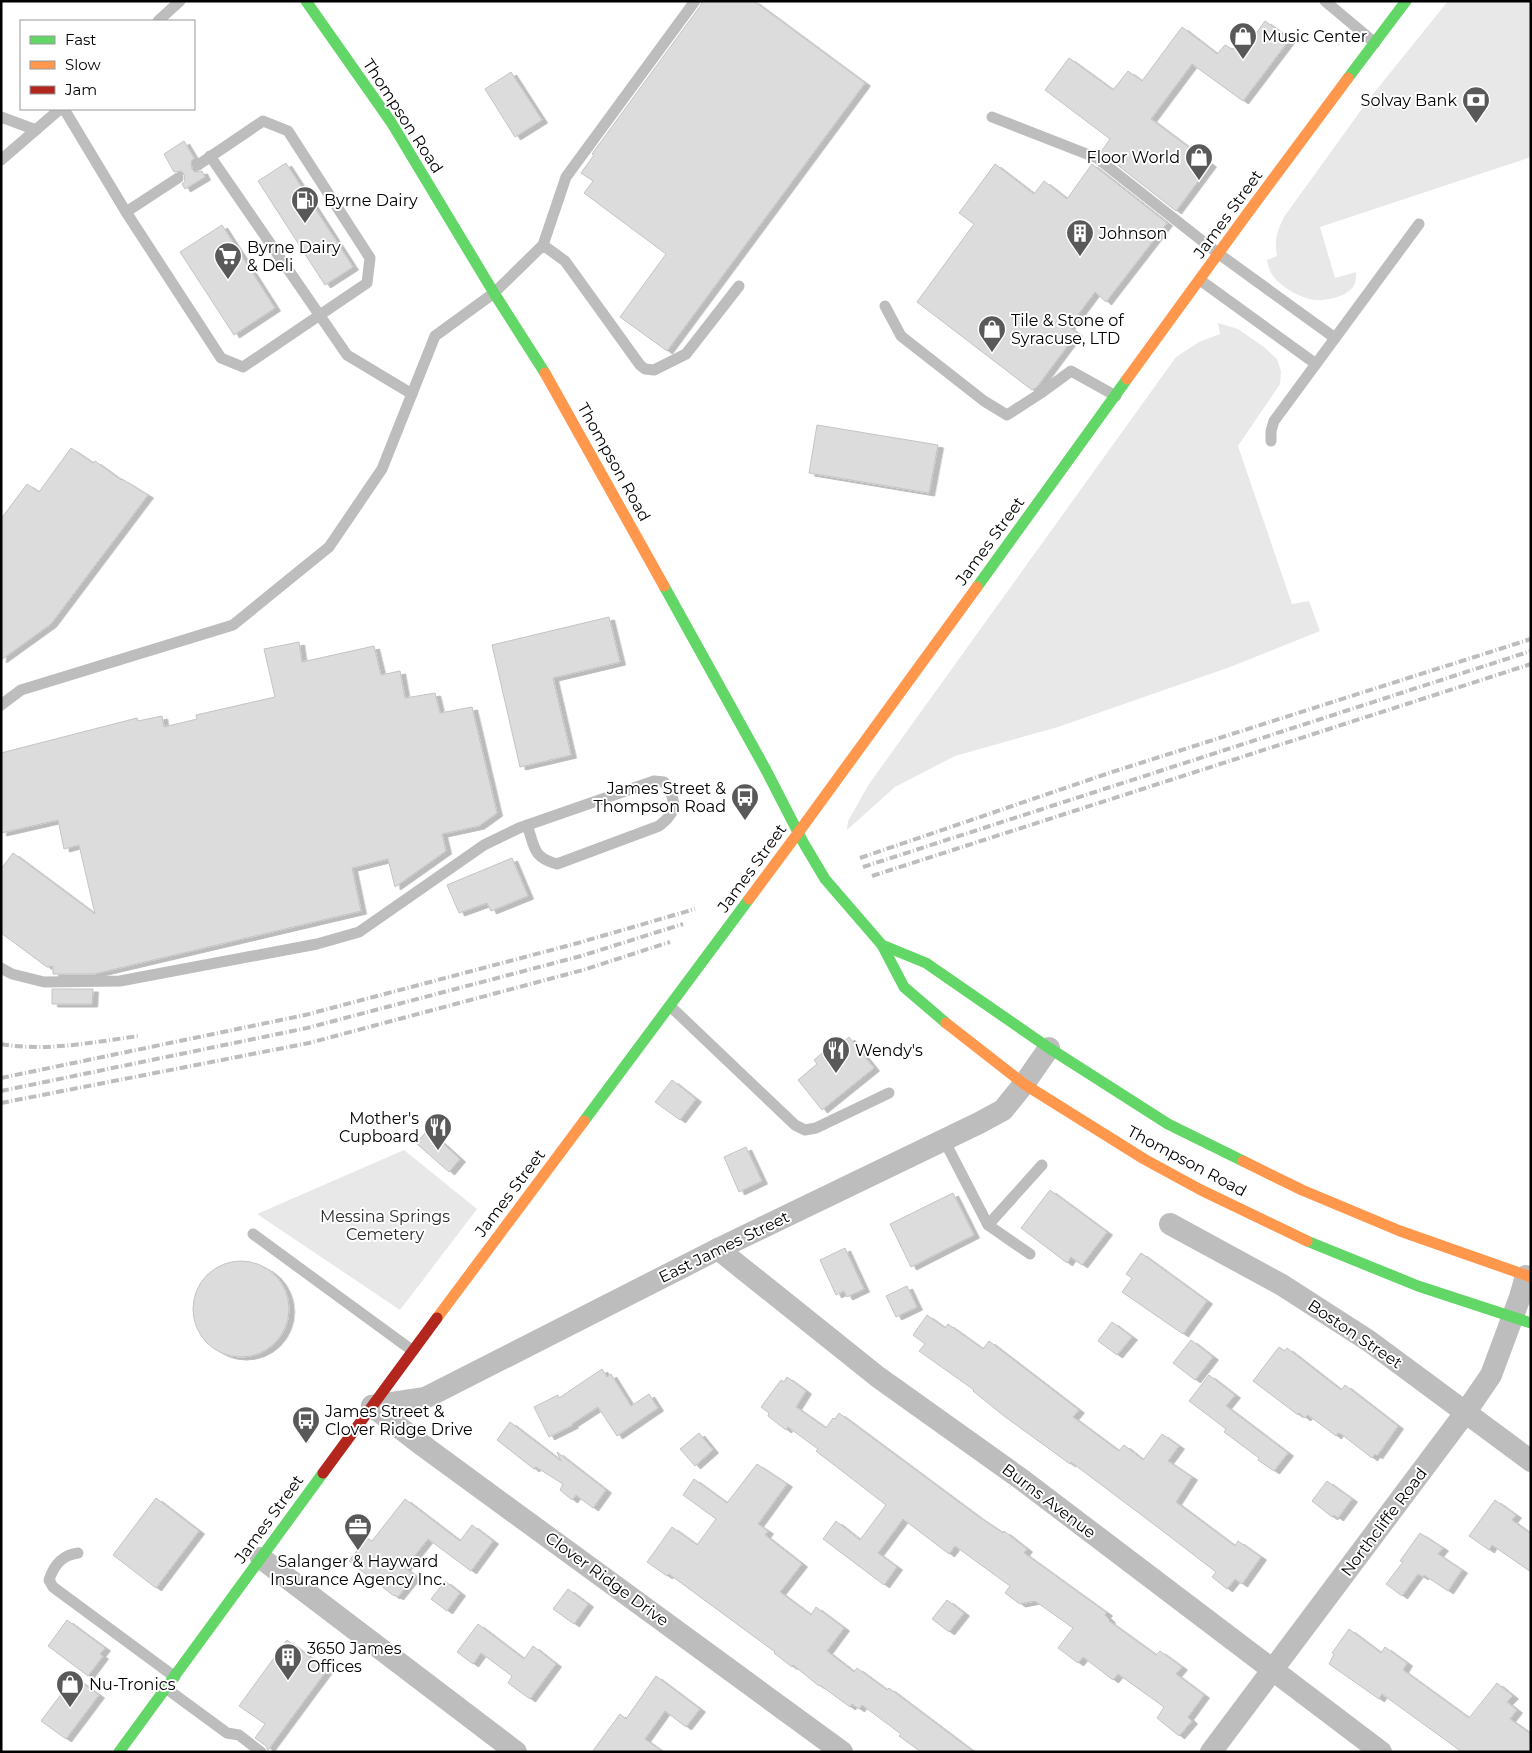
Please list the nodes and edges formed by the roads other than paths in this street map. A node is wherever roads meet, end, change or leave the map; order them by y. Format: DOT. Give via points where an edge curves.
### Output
graph roads {
  1 [pos="180,1"];
  2 [pos="306,1"];
  3 [pos="695,1"];
  4 [pos="1324,1"];
  5 [pos="1410,4"];
  6 [pos="159,20"];
  7 [pos="1375,43"];
  8 [pos="59,110"];
  9 [pos="65,110"];
  10 [pos="1,117"];
  11 [pos="992,117"];
  12 [pos="36,130"];
  13 [pos="210,156"];
  14 [pos="1,160"];
  15 [pos="198,165"];
  16 [pos="178,178"];
  17 [pos="126,212"];
  18 [pos="1419,224"];
  19 [pos="543,245"];
  20 [pos="1219,254"];
  21 [pos="1200,280"];
  22 [pos="739,286"];
  23 [pos="494,292"];
  24 [pos="885,306"];
  25 [pos="319,315"];
  26 [pos="1335,338"];
  27 [pos="1316,364"];
  28 [pos="412,394"];
  29 [pos="1116,396"];
  30 [pos="1271,441"];
  31 [pos="1,705"];
  32 [pos="527,825"];
  33 [pos="798,833"];
  34 [pos="882,945"];
  35 [pos="1,968"];
  36 [pos="670,1006"];
  37 [pos="1049,1048"];
  38 [pos="1024,1084"];
  39 [pos="889,1093"];
  40 [pos="944,1140"];
  41 [pos="1042,1165"];
  42 [pos="1170,1224"];
  43 [pos="988,1225"];
  44 [pos="253,1234"];
  45 [pos="718,1249"];
  46 [pos="1030,1254"];
  47 [pos="1529,1272"];
  48 [pos="1522,1320"];
  49 [pos="413,1351"];
  50 [pos="372,1406"];
  51 [pos="1465,1413"];
  52 [pos="1531,1461"];
  53 [pos="78,1552"];
  54 [pos="261,1558"];
  55 [pos="1273,1670"];
  56 [pos="175,1677"];
  57 [pos="167,1689"];
  58 [pos="122,1751"];
  59 [pos="261,1752"];
  60 [pos="516,1752"];
  61 [pos="842,1752"];
  62 [pos="1211,1752"];
  63 [pos="1381,1752"];
  1 -- 6 [label="lane"];
  2 -- 23 [label="main road, Thompson Road" via="391,122"];
  3 -- 19 [label="lane" via="566,177"];
  4 -- 7 [label="lane"];
  5 -- 7 [label="main road, James Street"];
  7 -- 20 [label="main road, James Street"];
  8 -- 12 [label="lane"];
  9 -- 17 [label="lane"];
  10 -- 12 [label="lane"];
  11 -- 20 [label="lane" via="1097,158"];
  12 -- 14 [label="lane"];
  13 -- 15 [label="lane"];
  13 -- 25 [label="lane"];
  13 -- 25 [label="lane" via="263,121 288,131 370,258 367,283"];
  16 -- 17 [label="lane"];
  17 -- 25 [label="lane" via="221,358 243,367"];
  18 -- 26 [label="lane"];
  19 -- 22 [label="lane" via="565,261 645,369 654,370 686,354"];
  19 -- 23 [label="lane"];
  20 -- 21 [label="main road, James Street"];
  20 -- 26 [label="lane"];
  21 -- 27 [label="lane"];
  21 -- 29 [label="main road, James Street"];
  23 -- 28 [label="lane" via="435,336"];
  23 -- 33 [label="main road, Thompson Road" via="534,354 611,488"];
  24 -- 29 [label="lane" via="901,336 984,401 1007,415 1071,371"];
  25 -- 28 [label="lane" via="347,355"];
  26 -- 27 [label="lane"];
  27 -- 30 [label="lane" via="1274,421"];
  28 -- 31 [label="lane" via="382,469 329,547 233,625 21,690"];
  29 -- 33 [label="main road, James Street"];
  32 -- 32 [label="lane" via="654,781 664,782 670,789 674,804 672,812 659,826 557,864 543,860 536,852"];
  32 -- 35 [label="lane" via="484,845 359,932 317,944 120,981 44,982"];
  33 -- 34 [label="main road, Thompson Road" via="826,879"];
  33 -- 36 [label="main road, James Street"];
  34 -- 37 [label="main road, Thompson Road" via="926,963"];
  34 -- 38 [label="main road, Thompson Road" via="904,987"];
  36 -- 39 [label="lane" via="795,1125 805,1130 816,1128"];
  36 -- 49 [label="main road, James Street"];
  37 -- 38 [label="street, East James Street"];
  37 -- 47 [label="main road, Thompson Road" via="1168,1124 1302,1190 1400,1231"];
  38 -- 40 [label="street, East James Street" via="1003,1110"];
  38 -- 48 [label="main road, Thompson Road" via="1201,1190 1326,1249 1418,1286"];
  40 -- 43 [label="lane"];
  40 -- 45 [label="street, East James Street"];
  41 -- 43 [label="lane"];
  42 -- 51 [label="street, Boston Street" via="1282,1284 1369,1341"];
  43 -- 46 [label="lane"];
  44 -- 49 [label="lane"];
  45 -- 50 [label="street, East James Street" via="425,1398"];
  45 -- 55 [label="street, Burns Avenue" via="878,1377 1021,1479"];
  47 -- 48 [label="street, Northcliffe Road"];
  48 -- 51 [label="street, Northcliffe Road"];
  49 -- 50 [label="main road, James Street"];
  50 -- 54 [label="main road, James Street"];
  50 -- 61 [label="street, Clover Ridge Drive"];
  51 -- 52 [label="street, Boston Street"];
  51 -- 55 [label="street, Northcliffe Road"];
  53 -- 56 [label="lane" via="63,1556 52,1570 48,1580 53,1587"];
  54 -- 56 [label="main road, James Street"];
  54 -- 60 [label="street"];
  55 -- 62 [label="street, Northcliffe Road"];
  55 -- 63 [label="street, Burns Avenue"];
  56 -- 57 [label="main road, James Street"];
  57 -- 58 [label="main road, James Street"];
  57 -- 59 [label="lane" via="227,1733 239,1735"];
}
